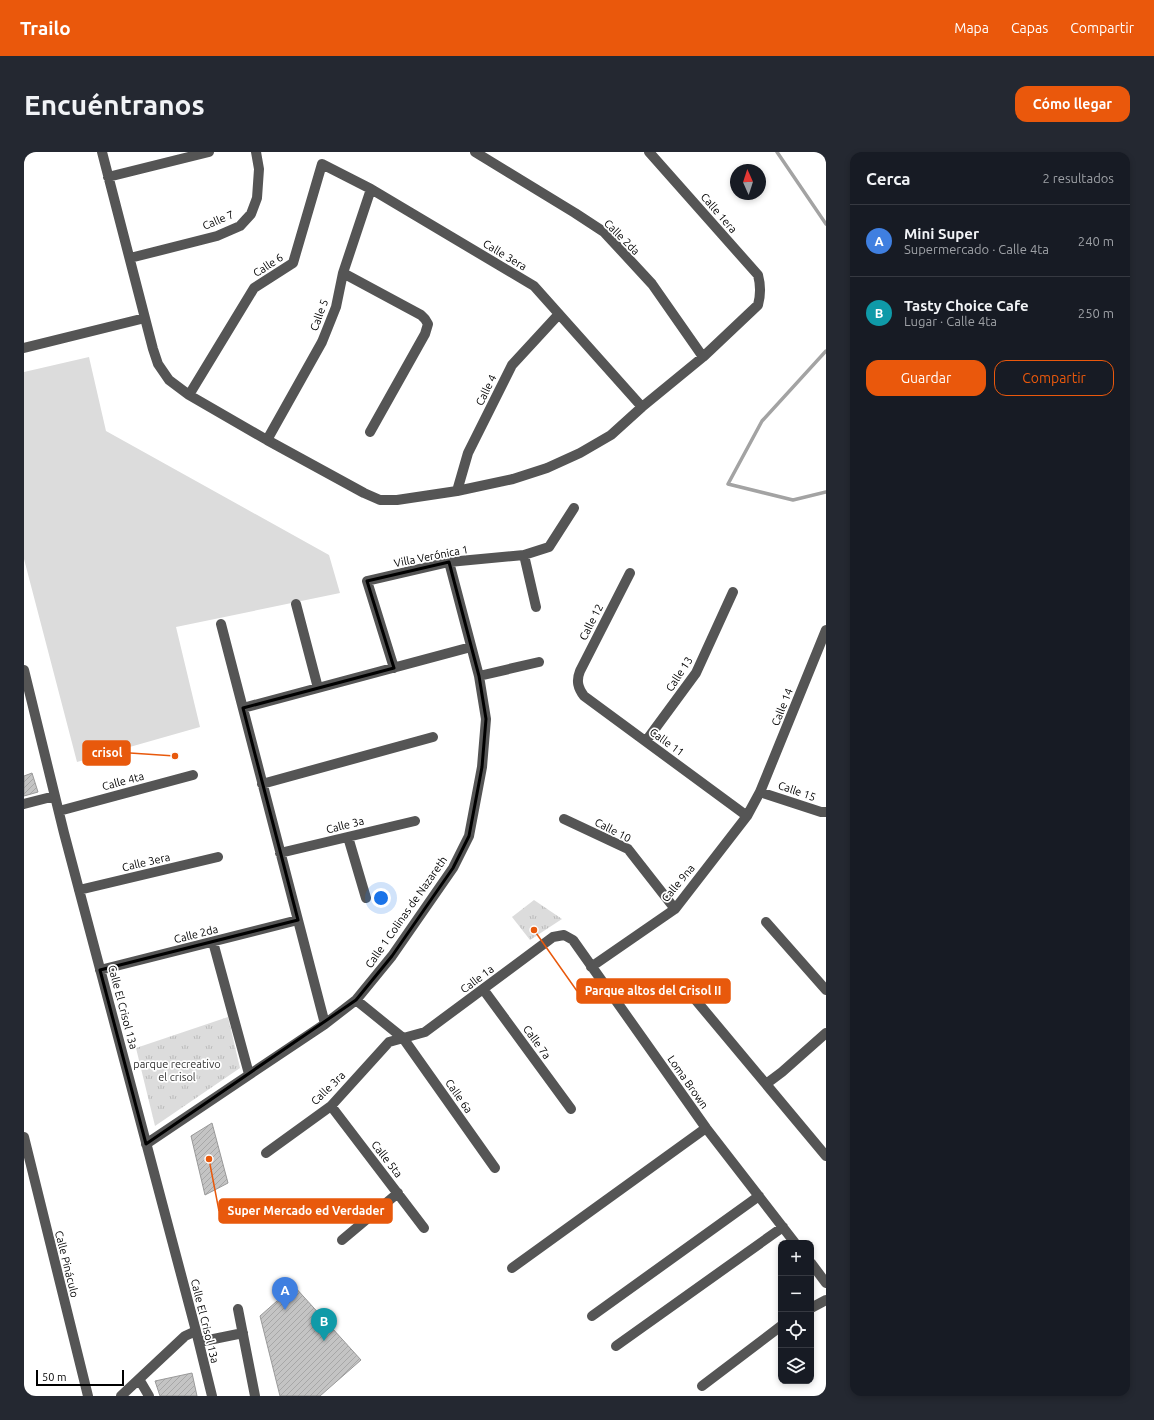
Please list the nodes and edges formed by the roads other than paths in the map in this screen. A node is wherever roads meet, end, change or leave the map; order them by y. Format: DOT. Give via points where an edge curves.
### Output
graph roads {
  1 [pos="102,152"];
  2 [pos="210,152"];
  3 [pos="256,152"];
  4 [pos="475,152"];
  5 [pos="649,152"];
  6 [pos="322,164"];
  7 [pos="108,177"];
  8 [pos="371,189"];
  9 [pos="130,258"];
  10 [pos="343,273"];
  11 [pos="559,314"];
  12 [pos="144,318"];
  13 [pos="24,348"];
  14 [pos="703,357"];
  15 [pos="189,395"];
  16 [pos="642,407"];
  17 [pos="370,432"];
  18 [pos="267,440"];
  19 [pos="457,491"];
  20 [pos="574,508"];
  21 [pos="524,555"];
  22 [pos="449,562"];
  23 [pos="630,573"];
  24 [pos="733,592"];
  25 [pos="296,604"];
  26 [pos="536,607"];
  27 [pos="221,624"];
  28 [pos="826,630"];
  29 [pos="471,647"];
  30 [pos="539,662"];
  31 [pos="394,668"];
  32 [pos="24,670"];
  33 [pos="479,676"];
  34 [pos="578,683"];
  35 [pos="318,688"];
  36 [pos="243,708"];
  37 [pos="433,737"];
  38 [pos="646,741"];
  39 [pos="193,775"];
  40 [pos="262,784"];
  41 [pos="760,792"];
  42 [pos="55,796"];
  43 [pos="24,804"];
  44 [pos="59,811"];
  45 [pos="826,812"];
  46 [pos="747,816"];
  47 [pos="564,819"];
  48 [pos="415,821"];
  49 [pos="348,837"];
  50 [pos="280,854"];
  51 [pos="218,857"];
  52 [pos="79,890"];
  53 [pos="366,898"];
  54 [pos="675,909"];
  55 [pos="298,920"];
  56 [pos="766,922"];
  57 [pos="564,935"];
  58 [pos="213,942"];
  59 [pos="591,967"];
  60 [pos="100,970"];
  61 [pos="483,989"];
  62 [pos="826,990"];
  63 [pos="690,992"];
  64 [pos="356,1000"];
  65 [pos="325,1024"];
  66 [pos="826,1033"];
  67 [pos="402,1038"];
  68 [pos="249,1074"];
  69 [pos="766,1084"];
  70 [pos="331,1106"];
  71 [pos="571,1109"];
  72 [pos="706,1128"];
  73 [pos="24,1137"];
  74 [pos="146,1144"];
  75 [pos="266,1152"];
  76 [pos="826,1156"];
  77 [pos="495,1168"];
  78 [pos="398,1193"];
  79 [pos="759,1196"];
  80 [pos="783,1227"];
  81 [pos="424,1228"];
  82 [pos="342,1240"];
  83 [pos="794,1240"];
  84 [pos="814,1267"];
  85 [pos="512,1268"];
  86 [pos="826,1283"];
  87 [pos="826,1300"];
  88 [pos="814,1306"];
  89 [pos="238,1309"];
  90 [pos="592,1316"];
  91 [pos="778,1328"];
  92 [pos="196,1331"];
  93 [pos="243,1333"];
  94 [pos="199,1342"];
  95 [pos="616,1346"];
  96 [pos="139,1379"];
  97 [pos="702,1386"];
  98 [pos="88,1396"];
  99 [pos="121,1396"];
  100 [pos="149,1396"];
  101 [pos="212,1396"];
  102 [pos="255,1396"];
  1 -- 7 [label="street"];
  2 -- 7 [label="street"];
  3 -- 9 [label="street, Calle 7" via="259,169 257,198 251,214 240,226 217,236"];
  4 -- 14 [label="street, Calle 2da" via="604,232 652,284"];
  5 -- 14 [label="street, Calle 1era" via="758,275 761,285 758,305"];
  6 -- 8 [label="street, Calle 3era"];
  6 -- 15 [label="street, Calle 6" via="292,263 254,288"];
  7 -- 9 [label="street"];
  8 -- 10 [label="street, Calle 5"];
  8 -- 11 [label="street, Calle 3era" via="534,286"];
  9 -- 12 [label="street"];
  10 -- 17 [label="street" via="421,315 428,324 425,334"];
  10 -- 18 [label="street, Calle 5" via="336,307 322,342"];
  11 -- 16 [label="street, Calle 3era"];
  11 -- 19 [label="street, Calle 4" via="512,365 468,453"];
  12 -- 13 [label="street"];
  12 -- 15 [label="street" via="158,364 169,380"];
  14 -- 16 [label="street"];
  15 -- 18 [label="street"];
  16 -- 19 [label="street" via="611,435 547,468"];
  18 -- 19 [label="street" via="380,500"];
  20 -- 21 [label="street, Villa Verónica 1" via="549,547"];
  21 -- 22 [label="street, Villa Verónica 1"];
  21 -- 26 [label="street"];
  22 -- 29 [label="street, Calle 1 Colinas de Nazareth"];
  22 -- 31 [label="street, Villa Verónica 1" via="367,581"];
  23 -- 34 [label="street, Calle 12" via="580,671"];
  24 -- 38 [label="street, Calle 13" via="696,673"];
  25 -- 35 [label="street"];
  27 -- 36 [label="street"];
  28 -- 41 [label="street, Calle 14"];
  29 -- 31 [label="street"];
  29 -- 33 [label="street, Calle 1 Colinas de Nazareth"];
  30 -- 33 [label="street"];
  31 -- 35 [label="street"];
  32 -- 42 [label="street, Calle El Crisol 13a"];
  33 -- 64 [label="street, Calle 1 Colinas de Nazareth" via="486,719 482,767 469,836 453,868 425,909 392,956"];
  34 -- 38 [label="street, Calle 11" via="584,696"];
  35 -- 36 [label="street"];
  36 -- 40 [label="street"];
  37 -- 40 [label="street"];
  38 -- 46 [label="street, Calle 11"];
  39 -- 44 [label="street, Calle 4ta"];
  40 -- 50 [label="street"];
  41 -- 45 [label="street, Calle 15"];
  41 -- 46 [label="street, Calle 9na"];
  42 -- 43 [label="street"];
  42 -- 44 [label="street, Calle El Crisol 13a"];
  44 -- 52 [label="street, Calle El Crisol 13a"];
  46 -- 54 [label="street, Calle 9na"];
  47 -- 54 [label="street, Calle 10" via="628,849"];
  48 -- 49 [label="street, Calle 3a"];
  49 -- 50 [label="street, Calle 3a"];
  49 -- 53 [label="street"];
  50 -- 55 [label="street"];
  51 -- 52 [label="street, Calle 3era"];
  52 -- 60 [label="street, Calle El Crisol 13a"];
  54 -- 59 [label="street, Calle 9na"];
  55 -- 58 [label="street, Calle 2da"];
  55 -- 65 [label="street"];
  56 -- 62 [label="street"];
  57 -- 59 [label="street, Loma Brown" via="573,940"];
  57 -- 61 [label="street, Calle 1a" via="553,937"];
  58 -- 60 [label="street, Calle 2da"];
  58 -- 68 [label="street"];
  59 -- 72 [label="street, Loma Brown"];
  60 -- 74 [label="street, Calle El Crisol 13a"];
  61 -- 67 [label="street, Calle 1a" via="425,1032"];
  61 -- 71 [label="street, Calle 7a"];
  63 -- 69 [label="street"];
  64 -- 65 [label="street, Calle 1 Colinas de Nazareth"];
  64 -- 67 [label="street, Calle 6a"];
  65 -- 68 [label="street, Calle 1 Colinas de Nazareth"];
  66 -- 69 [label="street"];
  67 -- 70 [label="street, Calle 3ra" via="389,1042"];
  67 -- 77 [label="street, Calle 6a"];
  68 -- 74 [label="street, Calle 1 Colinas de Nazareth"];
  69 -- 76 [label="street"];
  70 -- 75 [label="street, Calle 3ra"];
  70 -- 78 [label="street, Calle 5ta"];
  72 -- 79 [label="street, Loma Brown"];
  72 -- 85 [label="street"];
  73 -- 98 [label="street, Calle Pináculo"];
  74 -- 92 [label="street, Calle El Crisol 13a"];
  78 -- 81 [label="street, Calle 5ta"];
  78 -- 82 [label="street"];
  79 -- 80 [label="street, Loma Brown"];
  79 -- 90 [label="street"];
  80 -- 83 [label="street, Loma Brown"];
  80 -- 95 [label="street"];
  84 -- 86 [label="street"];
  87 -- 88 [label="street"];
  89 -- 93 [label="street"];
  91 -- 97 [label="street"];
  92 -- 94 [label="street, Calle El Crisol 13a"];
  92 -- 96 [label="street" via="185,1336"];
  93 -- 94 [label="street"];
  93 -- 102 [label="street"];
  94 -- 101 [label="street, Calle El Crisol 13a"];
  96 -- 99 [label="street"];
  96 -- 100 [label="street"];
}
